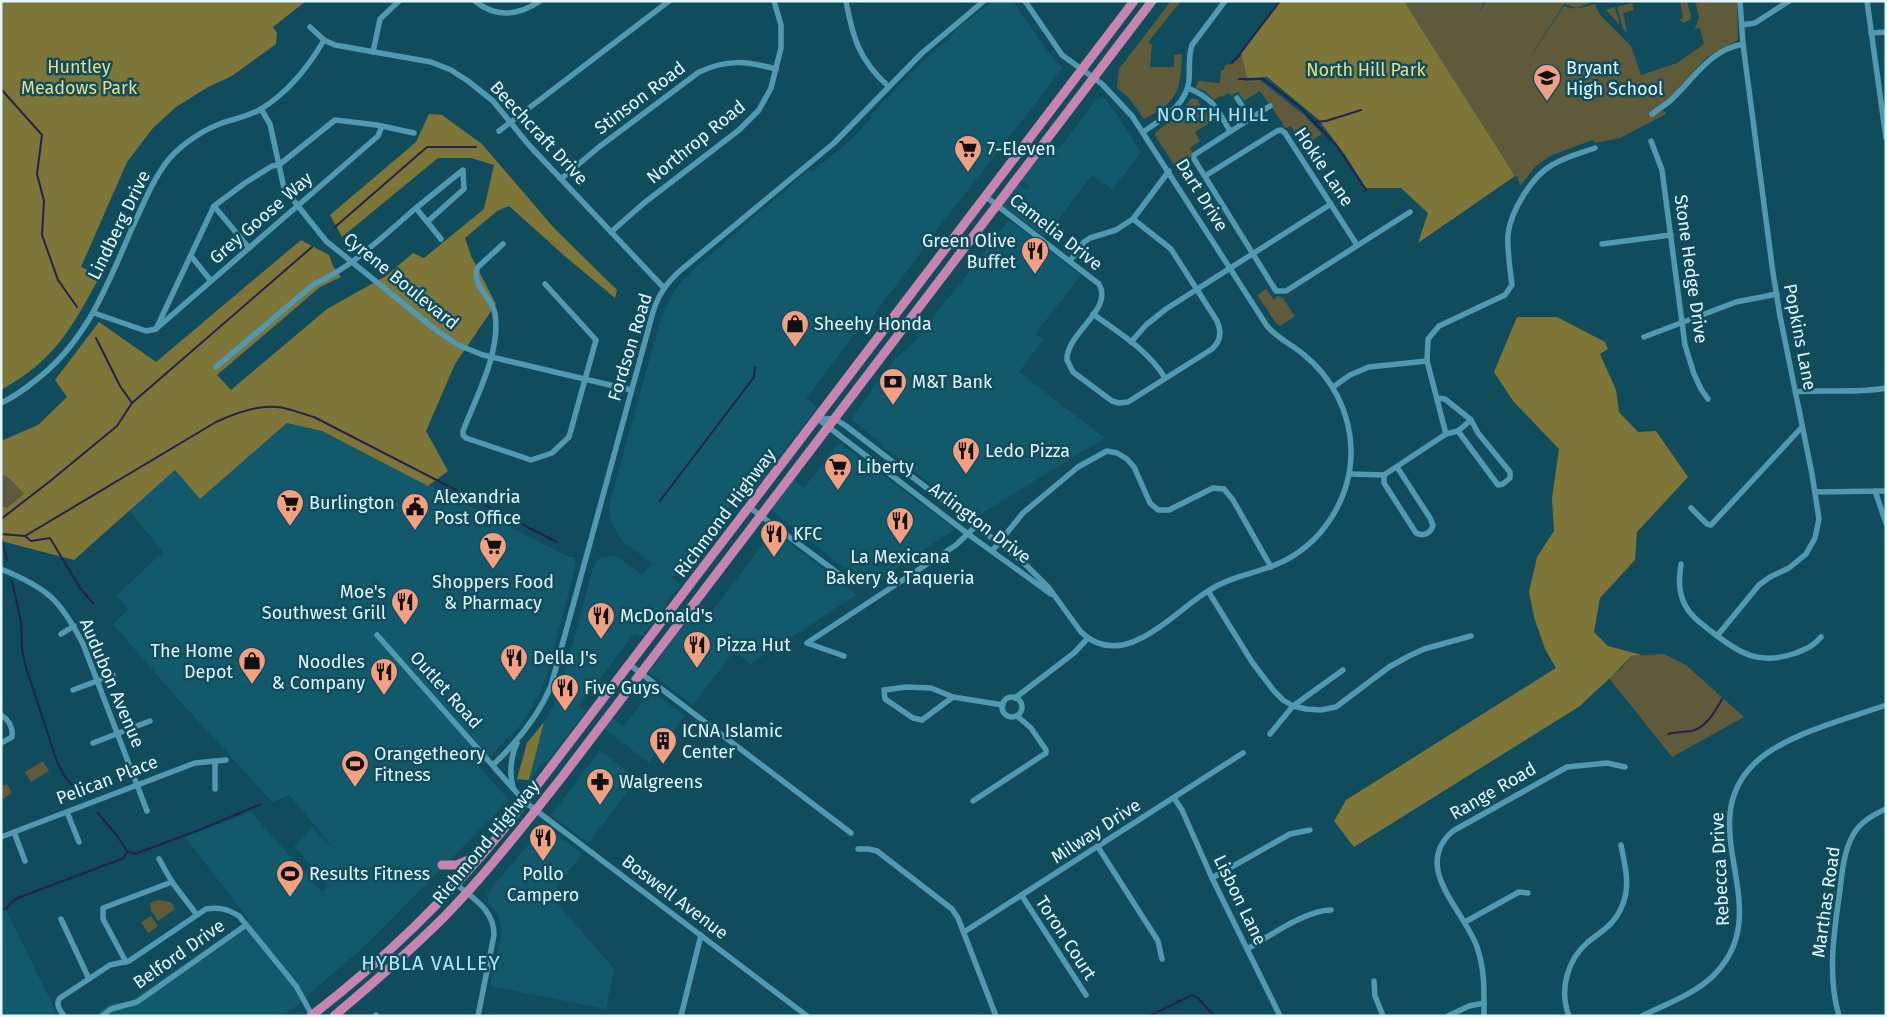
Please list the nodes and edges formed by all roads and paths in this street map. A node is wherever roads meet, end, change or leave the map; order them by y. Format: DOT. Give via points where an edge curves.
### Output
graph roads {
  1 [pos="399,1"];
  2 [pos="475,1"];
  3 [pos="540,1"];
  4 [pos="668,1"];
  5 [pos="774,1"];
  6 [pos="846,1"];
  7 [pos="984,1"];
  8 [pos="1025,1"];
  9 [pos="1134,1"];
  10 [pos="1152,1"];
  11 [pos="1225,1"];
  12 [pos="1740,1"];
  13 [pos="1789,1"];
  14 [pos="1867,1"];
  15 [pos="1742,25"];
  16 [pos="310,26"];
  17 [pos="1886,32"];
  18 [pos="1871,33"];
  19 [pos="324,40"];
  20 [pos="1743,44"];
  21 [pos="373,52"];
  22 [pos="776,68"];
  23 [pos="1082,70"];
  24 [pos="1094,78"];
  25 [pos="888,86"];
  26 [pos="1188,88"];
  27 [pos="1237,98"];
  28 [pos="1270,106"];
  29 [pos="261,109"];
  30 [pos="1652,114"];
  31 [pos="1250,118"];
  32 [pos="511,122"];
  33 [pos="382,126"];
  34 [pos="499,131"];
  35 [pos="1230,131"];
  36 [pos="1143,132"];
  37 [pos="414,134"];
  38 [pos="1886,138"];
  39 [pos="1651,141"];
  40 [pos="1595,148"];
  41 [pos="279,165"];
  42 [pos="1169,172"];
  43 [pos="1205,176"];
  44 [pos="561,179"];
  45 [pos="985,196"];
  46 [pos="1331,204"];
  47 [pos="997,205"];
  48 [pos="214,206"];
  49 [pos="298,206"];
  50 [pos="416,208"];
  51 [pos="1410,212"];
  52 [pos="1133,219"];
  53 [pos="428,222"];
  54 [pos="611,232"];
  55 [pos="1671,235"];
  56 [pos="441,238"];
  57 [pos="503,244"];
  58 [pos="1602,244"];
  59 [pos="1357,245"];
  60 [pos="249,248"];
  61 [pos="1254,254"];
  62 [pos="190,256"];
  63 [pos="352,262"];
  64 [pos="1070,262"];
  65 [pos="1230,269"];
  66 [pos="211,281"];
  67 [pos="545,284"];
  68 [pos="664,288"];
  69 [pos="1197,290"];
  70 [pos="1777,294"];
  71 [pos="94,313"];
  72 [pos="1093,314"];
  73 [pos="1682,323"];
  74 [pos="156,329"];
  75 [pos="1644,337"];
  76 [pos="1131,342"];
  77 [pos="491,357"];
  78 [pos="1426,361"];
  79 [pos="216,367"];
  80 [pos="585,378"];
  81 [pos="1165,378"];
  82 [pos="1333,387"];
  83 [pos="1886,388"];
  84 [pos="631,390"];
  85 [pos="1796,392"];
  86 [pos="1437,398"];
  87 [pos="1708,399"];
  88 [pos="1,403"];
  89 [pos="817,418"];
  90 [pos="1471,420"];
  91 [pos="832,422"];
  92 [pos="1802,426"];
  93 [pos="1458,431"];
  94 [pos="1446,434"];
  95 [pos="1397,467"];
  96 [pos="1350,474"];
  97 [pos="1384,475"];
  98 [pos="1875,491"];
  99 [pos="1886,491"];
  100 [pos="1815,492"];
  101 [pos="749,507"];
  102 [pos="1690,508"];
  103 [pos="761,516"];
  104 [pos="1886,523"];
  105 [pos="976,526"];
  106 [pos="968,534"];
  107 [pos="998,542"];
  108 [pos="992,551"];
  109 [pos="1681,564"];
  110 [pos="1271,567"];
  111 [pos="1,569"];
  112 [pos="843,576"];
  113 [pos="1208,591"];
  114 [pos="1057,598"];
  115 [pos="74,626"];
  116 [pos="61,634"];
  117 [pos="377,635"];
  118 [pos="1471,636"];
  119 [pos="1717,636"];
  120 [pos="1821,637"];
  121 [pos="1088,638"];
  122 [pos="844,656"];
  123 [pos="630,665"];
  124 [pos="1343,670"];
  125 [pos="640,674"];
  126 [pos="113,675"];
  127 [pos="98,681"];
  128 [pos="74,690"];
  129 [pos="953,697"];
  130 [pos="1015,698"];
  131 [pos="1003,705"];
  132 [pos="1884,705"];
  133 [pos="1294,706"];
  134 [pos="1886,713"];
  135 [pos="1,715"];
  136 [pos="1017,716"];
  137 [pos="150,721"];
  138 [pos="117,734"];
  139 [pos="1270,734"];
  140 [pos="519,738"];
  141 [pos="93,743"];
  142 [pos="1,744"];
  143 [pos="1243,753"];
  144 [pos="226,760"];
  145 [pos="215,761"];
  146 [pos="492,764"];
  147 [pos="1625,767"];
  148 [pos="137,785"];
  149 [pos="215,789"];
  150 [pos="514,789"];
  151 [pos="1174,798"];
  152 [pos="973,801"];
  153 [pos="525,802"];
  154 [pos="536,810"];
  155 [pos="1886,810"];
  156 [pos="147,811"];
  157 [pos="68,812"];
  158 [pos="1310,830"];
  159 [pos="14,832"];
  160 [pos="851,834"];
  161 [pos="1,837"];
  162 [pos="79,842"];
  163 [pos="1621,846"];
  164 [pos="1098,847"];
  165 [pos="488,848"];
  166 [pos="858,849"];
  167 [pos="159,859"];
  168 [pos="25,860"];
  169 [pos="442,866"];
  170 [pos="1212,878"];
  171 [pos="172,882"];
  172 [pos="456,884"];
  173 [pos="466,893"];
  174 [pos="1528,893"];
  175 [pos="1022,896"];
  176 [pos="1331,910"];
  177 [pos="197,915"];
  178 [pos="61,919"];
  179 [pos="1465,922"];
  180 [pos="246,925"];
  181 [pos="964,932"];
  182 [pos="700,935"];
  183 [pos="1247,950"];
  184 [pos="1162,959"];
  185 [pos="126,962"];
  186 [pos="89,979"];
  187 [pos="1374,981"];
  188 [pos="1086,996"];
  189 [pos="1484,1003"];
  190 [pos="312,1015"];
  191 [pos="64,1016"];
  192 [pos="102,1016"];
  193 [pos="334,1016"];
  194 [pos="478,1016"];
  195 [pos="681,1016"];
  196 [pos="807,1016"];
  197 [pos="996,1016"];
  198 [pos="1280,1016"];
  199 [pos="1383,1016"];
  200 [pos="1448,1016"];
  201 [pos="1484,1016"];
  202 [pos="1569,1016"];
  203 [pos="1642,1016"];
  204 [pos="1839,1016"];
  1 -- 21 [label="street" via="380,19"];
  2 -- 3 [label="street" via="493,12 508,14 528,9"];
  4 -- 32 [label="street"];
  5 -- 22 [label="street, Northrop Road" via="782,31"];
  6 -- 25 [label="street" via="851,30 859,50 870,68"];
  7 -- 25 [label="street, Fordson Road" via="940,36"];
  8 -- 23 [label="street, Dart Drive" via="1058,50"];
  9 -- 23 [label="highway, Richmond Highway"];
  10 -- 24 [label="highway, Richmond Highway"];
  11 -- 26 [label="street" via="1192,45"];
  12 -- 15 [label="street, Popkins Lane"];
  13 -- 15 [label="street" via="1755,23"];
  14 -- 18 [label="street"];
  15 -- 20 [label="street, Popkins Lane"];
  16 -- 19 [label="street, Beechcraft Drive"];
  17 -- 18 [label="street"];
  18 -- 38 [label="street"];
  19 -- 21 [label="street, Beechcraft Drive" via="343,48"];
  19 -- 29 [label="street, Lindberg Drive" via="296,78"];
  20 -- 30 [label="street" via="1712,56 1673,99"];
  20 -- 70 [label="street, Popkins Lane"];
  21 -- 32 [label="street, Beechcraft Drive" via="423,60 451,70 493,101"];
  22 -- 44 [label="street, Stinson Road" via="737,62 698,72"];
  22 -- 54 [label="street, Northrop Road" via="766,97 751,120"];
  23 -- 24 [label="street, Dart Drive"];
  23 -- 45 [label="highway, Richmond Highway"];
  24 -- 36 [label="street, Dart Drive" via="1118,99"];
  24 -- 47 [label="highway, Richmond Highway"];
  25 -- 68 [label="street, Fordson Road" via="834,143 681,270"];
  26 -- 35 [label="street" via="1210,100"];
  26 -- 36 [label="street" via="1174,109"];
  27 -- 31 [label="street"];
  28 -- 31 [label="street"];
  29 -- 41 [label="street, Cyrene Boulevard" via="270,124"];
  29 -- 71 [label="street, Lindberg Drive" via="206,131 170,159 152,183"];
  31 -- 35 [label="street"];
  32 -- 34 [label="street"];
  32 -- 44 [label="street, Beechcraft Drive"];
  33 -- 37 [label="street"];
  33 -- 41 [label="street" via="335,120"];
  33 -- 49 [label="street, Grey Goose Way" via="378,136"];
  35 -- 43 [label="street" via="1194,155"];
  36 -- 42 [label="street, Dart Drive"];
  39 -- 55 [label="street, Stone Hedge Drive" via="1662,170"];
  40 -- 78 [label="street" via="1552,165 1529,187 1511,222 1508,236 1512,285 1505,294 1439,326 1428,340"];
  41 -- 48 [label="street" via="245,183"];
  41 -- 49 [label="street, Cyrene Boulevard" via="284,188"];
  42 -- 52 [label="street"];
  42 -- 65 [label="street, Dart Drive"];
  43 -- 46 [label="street, Hokie Lane" via="1281,130"];
  43 -- 61 [label="street"];
  44 -- 54 [label="street, Beechcraft Drive"];
  45 -- 47 [label="street, Camelia Drive"];
  45 -- 89 [label="highway, Richmond Highway"];
  46 -- 59 [label="street, Hokie Lane"];
  46 -- 61 [label="street"];
  47 -- 64 [label="street, Camelia Drive"];
  47 -- 91 [label="highway, Richmond Highway"];
  48 -- 60 [label="street"];
  48 -- 62 [label="street"];
  49 -- 60 [label="street, Grey Goose Way"];
  49 -- 63 [label="street, Cyrene Boulevard" via="326,241"];
  50 -- 53 [label="street"];
  50 -- 53 [label="street" via="463,170 464,189"];
  50 -- 63 [label="street"];
  51 -- 59 [label="street"];
  52 -- 64 [label="street" via="1116,230 1084,242"];
  52 -- 69 [label="street, Camelia Drive" via="1171,249"];
  53 -- 56 [label="street"];
  54 -- 68 [label="street, Beechcraft Drive"];
  55 -- 58 [label="street"];
  55 -- 73 [label="street, Stone Hedge Drive"];
  57 -- 77 [label="street" via="475,271 476,279 496,312"];
  59 -- 61 [label="street" via="1281,292 1276,291"];
  60 -- 66 [label="street, Grey Goose Way"];
  61 -- 65 [label="street"];
  62 -- 66 [label="street"];
  62 -- 74 [label="street"];
  63 -- 77 [label="street, Cyrene Boulevard" via="458,345"];
  63 -- 79 [label="street" via="314,284"];
  64 -- 72 [label="street, Camelia Drive" via="1101,288 1102,302"];
  65 -- 69 [label="street"];
  65 -- 82 [label="street, Dart Drive" via="1267,326 1315,365"];
  66 -- 74 [label="street, Grey Goose Way"];
  67 -- 80 [label="street" via="596,340"];
  68 -- 84 [label="street, Fordson Road" via="656,304"];
  69 -- 76 [label="street" via="1153,318"];
  69 -- 81 [label="street, Camelia Drive" via="1219,326 1220,337 1212,349"];
  70 -- 73 [label="street" via="1736,302"];
  70 -- 85 [label="street, Popkins Lane"];
  71 -- 74 [label="street" via="146,331"];
  71 -- 88 [label="street, Lindberg Drive" via="47,372"];
  72 -- 76 [label="street"];
  72 -- 81 [label="street, Camelia Drive" via="1068,350 1067,360 1073,372 1119,403 1128,402"];
  73 -- 75 [label="street"];
  73 -- 87 [label="street, Stone Hedge Drive" via="1690,363"];
  76 -- 81 [label="street" via="1152,360"];
  77 -- 80 [label="street, Cyrene Boulevard"];
  77 -- 80 [label="street" via="463,435 531,460 552,453 569,437"];
  78 -- 82 [label="street" via="1369,367"];
  78 -- 86 [label="street"];
  80 -- 84 [label="street, Cyrene Boulevard"];
  82 -- 96 [label="street" via="1349,428"];
  83 -- 85 [label="street"];
  84 -- 140 [label="street, Fordson Road" via="551,686 539,711"];
  85 -- 92 [label="street, Popkins Lane"];
  86 -- 90 [label="street" via="1445,399"];
  86 -- 94 [label="street"];
  89 -- 91 [label="street, Arlington Drive"];
  89 -- 91 [label="street"];
  89 -- 101 [label="highway, Richmond Highway"];
  90 -- 93 [label="street"];
  90 -- 93 [label="street" via="1510,472 1510,478 1503,484 1498,485 1493,480"];
  91 -- 103 [label="highway, Richmond Highway"];
  91 -- 105 [label="street, Arlington Drive"];
  91 -- 106 [label="street, Arlington Drive"];
  92 -- 100 [label="street, Popkins Lane"];
  92 -- 102 [label="street" via="1711,525"];
  93 -- 94 [label="street"];
  94 -- 95 [label="street"];
  95 -- 97 [label="street"];
  95 -- 97 [label="street" via="1430,518 1432,530 1426,534 1416,533 1384,483"];
  96 -- 97 [label="street"];
  96 -- 110 [label="street" via="1337,509 1320,534 1292,556"];
  98 -- 99 [label="street"];
  98 -- 100 [label="street"];
  98 -- 104 [label="street"];
  100 -- 119 [label="street, Popkins Lane" via="1818,525 1809,550 1789,568 1759,585"];
  101 -- 103 [label="street"];
  101 -- 123 [label="highway, Richmond Highway"];
  103 -- 112 [label="street"];
  103 -- 125 [label="highway, Richmond Highway"];
  105 -- 106 [label="street"];
  105 -- 107 [label="street, Arlington Drive"];
  106 -- 108 [label="street, Arlington Drive"];
  106 -- 122 [label="street" via="807,643"];
  107 -- 108 [label="street"];
  107 -- 110 [label="street" via="1023,513 1078,468 1107,451 1117,453 1134,467 1150,503 1158,510 1169,510 1213,488 1224,489 1234,500"];
  107 -- 114 [label="street, Arlington Drive" via="1034,572"];
  108 -- 114 [label="street, Arlington Drive"];
  109 -- 119 [label="street" via="1679,584 1684,604"];
  110 -- 113 [label="street" via="1231,579"];
  111 -- 115 [label="street, Audubon Avenue" via="32,582 53,598"];
  113 -- 121 [label="street" via="1170,620 1129,644 1111,646"];
  113 -- 133 [label="street" via="1274,692"];
  114 -- 121 [label="street, Arlington Drive"];
  115 -- 116 [label="street"];
  115 -- 127 [label="street, Audubon Avenue"];
  117 -- 146 [label="street, Outlet Road"];
  118 -- 133 [label="street" via="1409,656 1336,706 1321,710"];
  119 -- 120 [label="street" via="1743,654 1769,659 1808,648"];
  121 -- 130 [label="street" via="1074,653"];
  123 -- 125 [label="street"];
  123 -- 153 [label="highway, Richmond Highway"];
  124 -- 133 [label="street"];
  125 -- 154 [label="highway, Richmond Highway"];
  125 -- 160 [label="street"];
  126 -- 127 [label="street"];
  127 -- 128 [label="street"];
  127 -- 138 [label="street, Audubon Avenue"];
  129 -- 129 [label="street" via="931,688 884,690 885,699 913,718 922,720"];
  129 -- 131 [label="street"];
  130 -- 131 [label="street" via="1009,698"];
  130 -- 136 [label="street" via="1022,705"];
  131 -- 136 [label="street" via="1006,715"];
  132 -- 134 [label="street"];
  132 -- 203 [label="street, Rebecca Drive" via="1781,745 1749,769 1735,791 1729,814 1741,913 1734,947 1722,966 1705,982"];
  133 -- 139 [label="street"];
  135 -- 142 [label="street" via="13,731 12,737"];
  136 -- 152 [label="street" via="1031,728 1046,753"];
  137 -- 138 [label="street"];
  138 -- 141 [label="street"];
  138 -- 148 [label="street, Audubon Avenue"];
  140 -- 146 [label="street, Fordson Road"];
  140 -- 150 [label="street" via="512,760"];
  143 -- 151 [label="street, Milway Drive"];
  144 -- 145 [label="street, Pelican Place"];
  145 -- 148 [label="street, Pelican Place" via="195,763"];
  145 -- 149 [label="street"];
  146 -- 150 [label="street"];
  147 -- 179 [label="street, Range Road" via="1607,763 1567,768 1449,834 1438,852 1438,874"];
  148 -- 156 [label="street, Audubon Avenue"];
  148 -- 157 [label="street, Pelican Place"];
  150 -- 153 [label="street"];
  151 -- 164 [label="street, Milway Drive"];
  151 -- 170 [label="street, Lisbon Lane"];
  153 -- 154 [label="street, Boswell Avenue"];
  153 -- 165 [label="highway, Richmond Highway"];
  154 -- 173 [label="highway, Richmond Highway"];
  154 -- 182 [label="street, Boswell Avenue"];
  155 -- 204 [label="street, Marthas Road" via="1859,827 1845,856 1832,950 1833,987"];
  157 -- 159 [label="street, Pelican Place"];
  157 -- 162 [label="street"];
  158 -- 170 [label="street" via="1290,834"];
  159 -- 161 [label="street, Pelican Place"];
  159 -- 168 [label="street"];
  163 -- 202 [label="street" via="1627,881 1625,899 1612,924 1583,947 1570,966 1565,988"];
  164 -- 175 [label="street, Milway Drive"];
  164 -- 184 [label="street" via="1158,941"];
  165 -- 169 [label="highway" via="467,861"];
  165 -- 172 [label="highway, Richmond Highway"];
  166 -- 181 [label="street" via="877,852 941,899 952,909"];
  167 -- 171 [label="street, Belford Drive"];
  170 -- 183 [label="street, Lisbon Lane"];
  171 -- 177 [label="street, Belford Drive"];
  171 -- 185 [label="street, Belford Drive" via="103,908 103,919"];
  172 -- 173 [label="street"];
  172 -- 190 [label="highway, Richmond Highway" via="405,935"];
  173 -- 193 [label="highway, Richmond Highway" via="405,954"];
  173 -- 194 [label="street" via="489,914 494,928"];
  174 -- 179 [label="street" via="1514,894"];
  175 -- 181 [label="street, Milway Drive"];
  175 -- 188 [label="street, Toron Court"];
  176 -- 183 [label="street" via="1310,914"];
  177 -- 180 [label="street, Belford Drive" via="218,907 232,911"];
  177 -- 185 [label="street, Belford Drive"];
  178 -- 186 [label="street"];
  179 -- 189 [label="street, Range Road" via="1480,957"];
  180 -- 190 [label="street, Belford Drive" via="296,986"];
  180 -- 192 [label="street, Belford Drive" via="137,1002 111,1008"];
  181 -- 197 [label="street"];
  182 -- 195 [label="street"];
  182 -- 196 [label="street, Boswell Avenue"];
  183 -- 198 [label="street, Lisbon Lane"];
  185 -- 186 [label="street, Belford Drive" via="110,965"];
  186 -- 191 [label="street, Belford Drive" via="60,998 58,1005"];
  187 -- 199 [label="street" via="1375,996"];
  189 -- 200 [label="street"];
  189 -- 201 [label="street, Range Road"];
}
